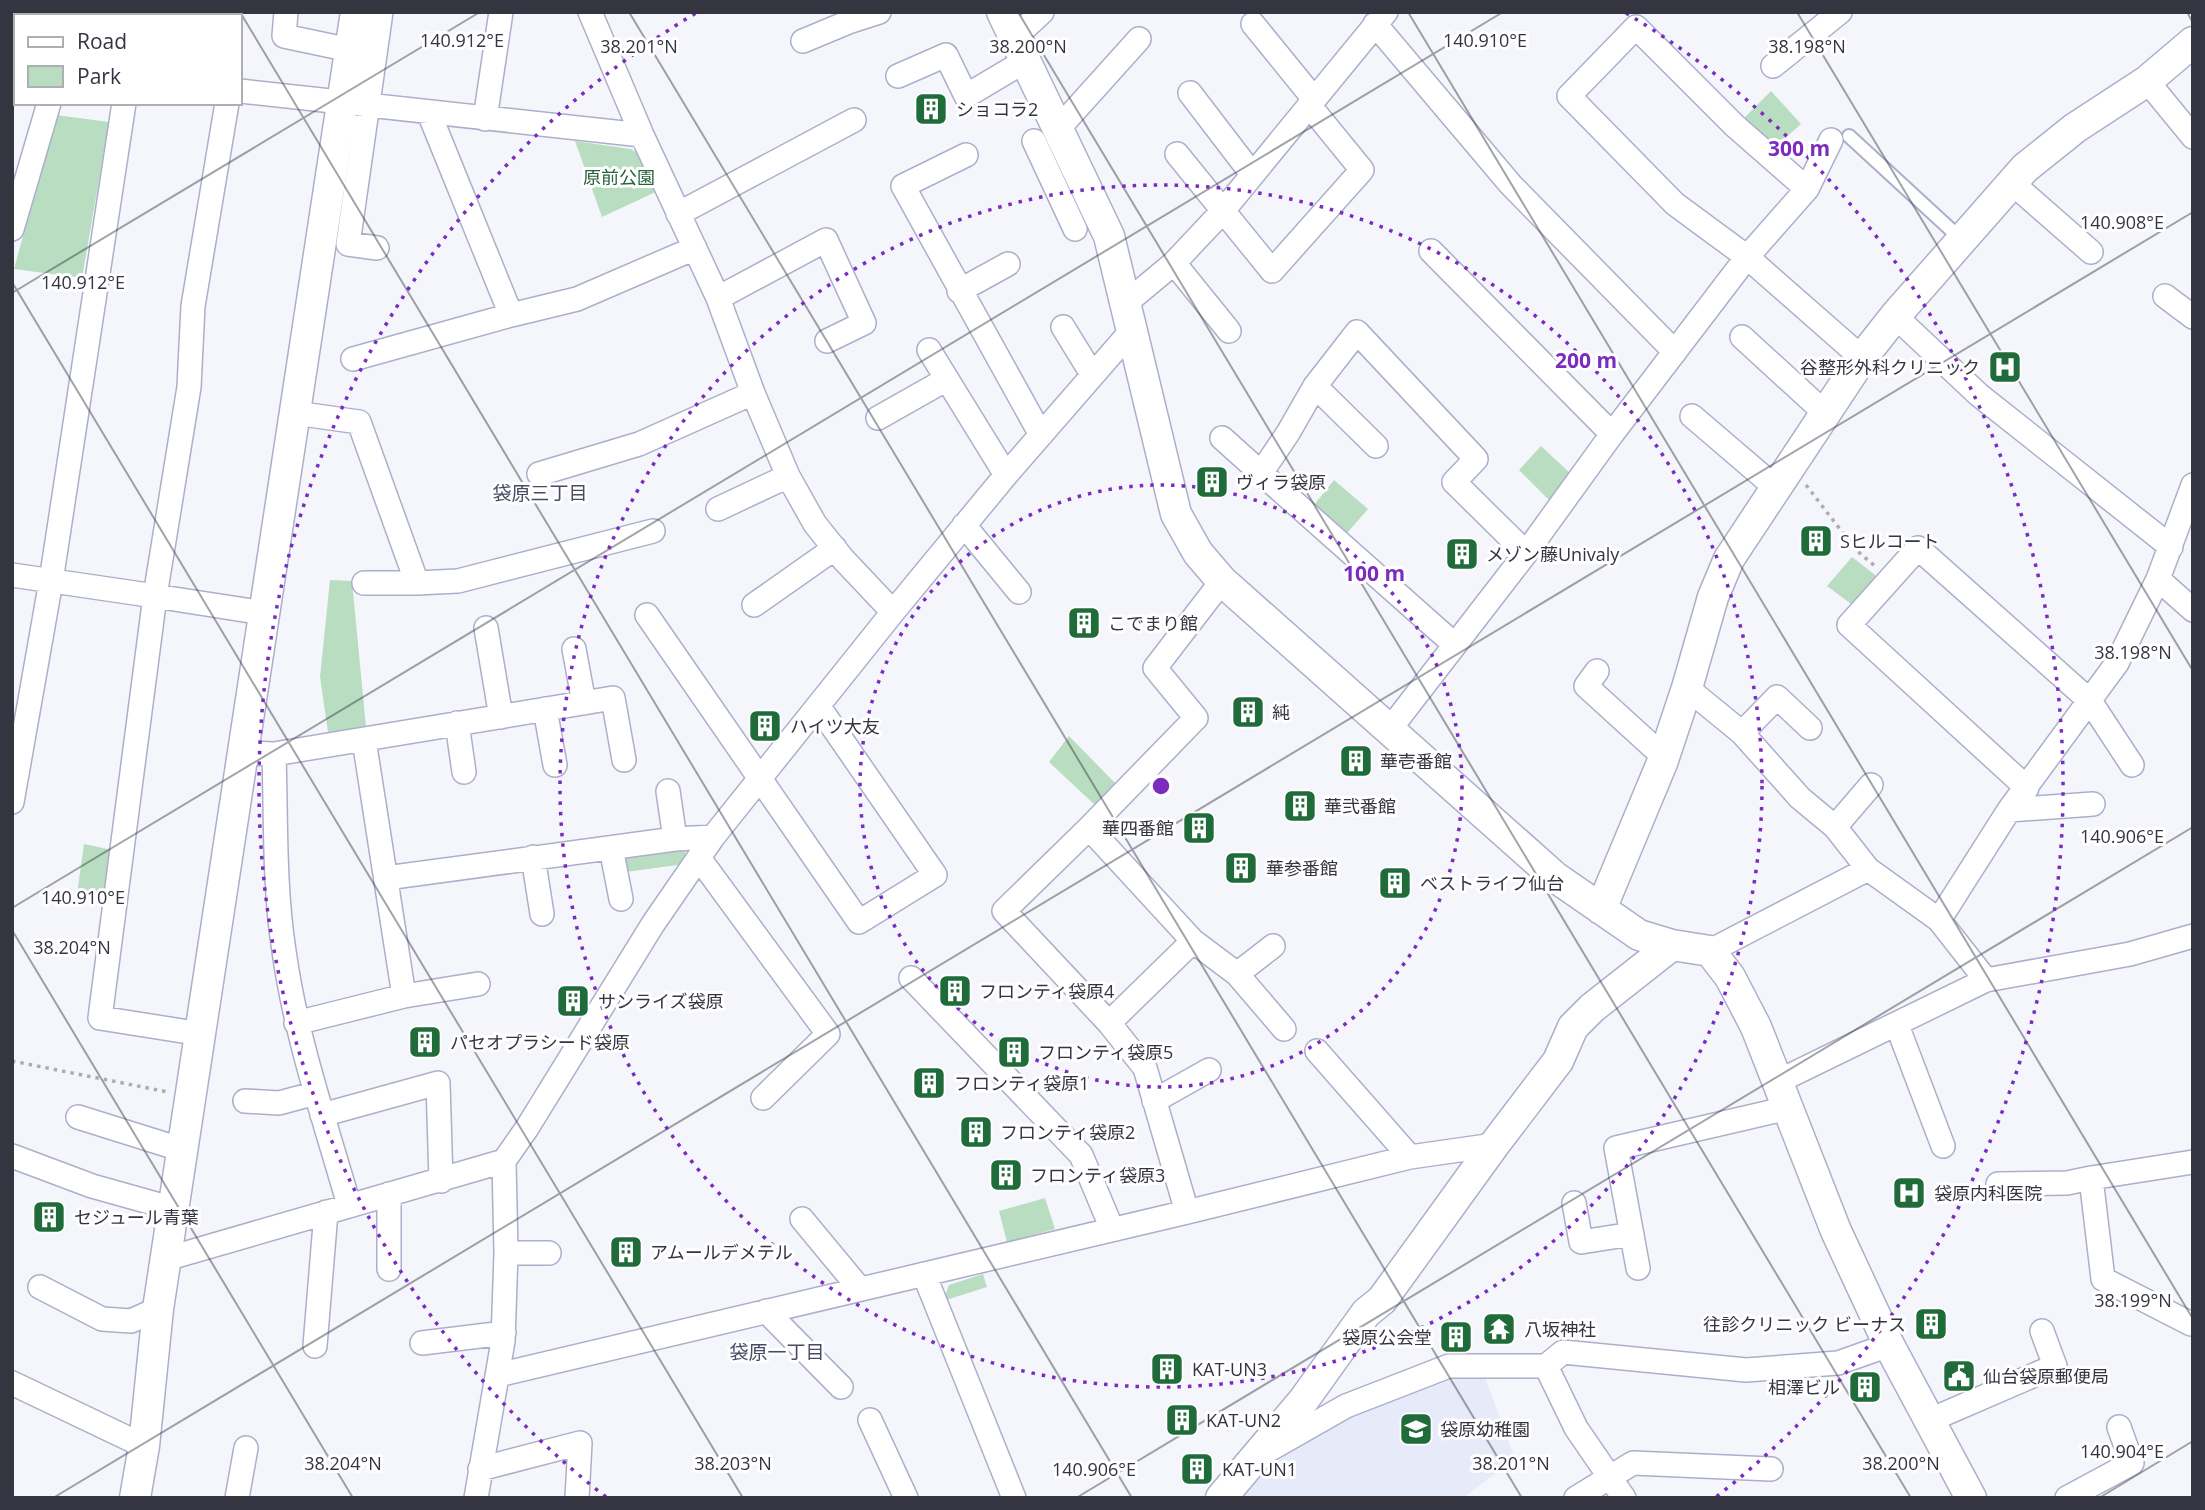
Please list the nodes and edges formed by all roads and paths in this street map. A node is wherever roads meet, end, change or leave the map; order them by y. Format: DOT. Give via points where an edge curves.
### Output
graph roads {
  1 [pos="286,12"];
  2 [pos="356,12"];
  3 [pos="381,12"];
  4 [pos="501,12"];
  5 [pos="590,12"];
  6 [pos="879,12"];
  7 [pos="1042,12"];
  8 [pos="1840,12"];
  9 [pos="1373,19"];
  10 [pos="1253,24"];
  11 [pos="1014,37"];
  12 [pos="1139,39"];
  13 [pos="803,41"];
  14 [pos="2193,42"];
  15 [pos="350,50"];
  16 [pos="1773,66"];
  17 [pos="898,76"];
  18 [pos="2147,81"];
  19 [pos="242,91"];
  20 [pos="1190,93"];
  21 [pos="1311,102"];
  22 [pos="355,104"];
  23 [pos="48,105"];
  24 [pos="124,105"];
  25 [pos="227,105"];
  26 [pos="429,113"];
  27 [pos="485,119"];
  28 [pos="854,120"];
  29 [pos="642,135"];
  30 [pos="1046,135"];
  31 [pos="2193,137"];
  32 [pos="1840,138"];
  33 [pos="1177,154"];
  34 [pos="965,155"];
  35 [pos="1252,174"];
  36 [pos="2011,182"];
  37 [pos="1069,184"];
  38 [pos="1807,189"];
  39 [pos="1222,212"];
  40 [pos="678,214"];
  41 [pos="12,229"];
  42 [pos="1076,229"];
  43 [pos="1961,239"];
  44 [pos="377,248"];
  45 [pos="695,248"];
  46 [pos="1431,251"];
  47 [pos="2091,251"];
  48 [pos="1747,257"];
  49 [pos="1174,263"];
  50 [pos="1008,264"];
  51 [pos="959,291"];
  52 [pos="2165,296"];
  53 [pos="718,298"];
  54 [pos="510,315"];
  55 [pos="1130,316"];
  56 [pos="1895,316"];
  57 [pos="2193,317"];
  58 [pos="1063,327"];
  59 [pos="1229,331"];
  60 [pos="1742,337"];
  61 [pos="827,341"];
  62 [pos="929,350"];
  63 [pos="1675,352"];
  64 [pos="1862,358"];
  65 [pos="353,359"];
  66 [pos="1092,374"];
  67 [pos="947,379"];
  68 [pos="1315,386"];
  69 [pos="754,393"];
  70 [pos="295,413"];
  71 [pos="1825,413"];
  72 [pos="1692,416"];
  73 [pos="878,418"];
  74 [pos="1612,433"];
  75 [pos="1041,435"];
  76 [pos="1222,438"];
  77 [pos="1376,446"];
  78 [pos="1261,472"];
  79 [pos="539,474"];
  80 [pos="1006,475"];
  81 [pos="788,476"];
  82 [pos="1783,476"];
  83 [pos="2193,485"];
  84 [pos="718,509"];
  85 [pos="964,525"];
  86 [pos="653,531"];
  87 [pos="2171,547"];
  88 [pos="835,548"];
  89 [pos="1526,554"];
  90 [pos="12,575"];
  91 [pos="1891,579"];
  92 [pos="2158,579"];
  93 [pos="51,581"];
  94 [pos="1222,581"];
  95 [pos="364,583"];
  96 [pos="417,583"];
  97 [pos="1020,592"];
  98 [pos="155,596"];
  99 [pos="754,606"];
  100 [pos="2193,610"];
  101 [pos="893,612"];
  102 [pos="264,613"];
  103 [pos="647,615"];
  104 [pos="486,628"];
  105 [pos="1455,645"];
  106 [pos="574,649"];
  107 [pos="1597,671"];
  108 [pos="1687,688"];
  109 [pos="2090,701"];
  110 [pos="584,703"];
  111 [pos="819,707"];
  112 [pos="545,709"];
  113 [pos="501,717"];
  114 [pos="457,723"];
  115 [pos="1810,728"];
  116 [pos="1390,729"];
  117 [pos="1742,733"];
  118 [pos="364,740"];
  119 [pos="244,753"];
  120 [pos="274,754"];
  121 [pos="1664,757"];
  122 [pos="624,760"];
  123 [pos="555,765"];
  124 [pos="2132,765"];
  125 [pos="464,772"];
  126 [pos="760,779"];
  127 [pos="1871,785"];
  128 [pos="2027,788"];
  129 [pos="668,791"];
  130 [pos="12,802"];
  131 [pos="2094,804"];
  132 [pos="2009,810"];
  133 [pos="1835,827"];
  134 [pos="1089,828"];
  135 [pos="713,837"];
  136 [pos="676,839"];
  137 [pos="611,848"];
  138 [pos="533,857"];
  139 [pos="699,858"];
  140 [pos="1868,869"];
  141 [pos="386,878"];
  142 [pos="621,899"];
  143 [pos="1601,909"];
  144 [pos="542,914"];
  145 [pos="1939,920"];
  146 [pos="2193,936"];
  147 [pos="1193,941"];
  148 [pos="1672,945"];
  149 [pos="1273,946"];
  150 [pos="1710,951"];
  151 [pos="1237,974"];
  152 [pos="911,978"];
  153 [pos="1986,980"];
  154 [pos="478,984"];
  155 [pos="404,996"];
  156 [pos="296,1023"];
  157 [pos="1108,1023"];
  158 [pos="1897,1025"];
  159 [pos="1284,1029"];
  160 [pos="201,1034"];
  161 [pos="1317,1051"];
  162 [pos="12,1061"];
  163 [pos="1209,1070"];
  164 [pos="1782,1095"];
  165 [pos="191,1097"];
  166 [pos="763,1098"];
  167 [pos="245,1101"];
  168 [pos="1154,1101"];
  169 [pos="319,1104"];
  170 [pos="78,1117"];
  171 [pos="1494,1145"];
  172 [pos="1944,1146"];
  173 [pos="183,1150"];
  174 [pos="12,1156"];
  175 [pos="1410,1157"];
  176 [pos="504,1161"];
  177 [pos="2193,1162"];
  178 [pos="2091,1178"];
  179 [pos="441,1181"];
  180 [pos="1998,1184"];
  181 [pos="389,1194"];
  182 [pos="1574,1203"];
  183 [pos="349,1205"];
  184 [pos="174,1209"];
  185 [pos="326,1212"];
  186 [pos="1186,1212"];
  187 [pos="802,1219"];
  188 [pos="1112,1229"];
  189 [pos="1632,1234"];
  190 [pos="506,1253"];
  191 [pos="549,1253"];
  192 [pos="166,1259"];
  193 [pos="1638,1268"];
  194 [pos="389,1269"];
  195 [pos="924,1274"];
  196 [pos="40,1287"];
  197 [pos="860,1289"];
  198 [pos="158,1309"];
  199 [pos="766,1311"];
  200 [pos="2193,1322"];
  201 [pos="2042,1331"];
  202 [pos="504,1333"];
  203 [pos="422,1343"];
  204 [pos="1889,1345"];
  205 [pos="315,1346"];
  206 [pos="1546,1366"];
  207 [pos="498,1375"];
  208 [pos="12,1383"];
  209 [pos="841,1387"];
  210 [pos="870,1420"];
  211 [pos="1928,1421"];
  212 [pos="2119,1427"];
  213 [pos="144,1446"];
  214 [pos="246,1448"];
  215 [pos="1257,1456"];
  216 [pos="480,1469"];
  217 [pos="1771,1469"];
  218 [pos="1610,1475"];
  219 [pos="135,1498"];
  220 [pos="237,1498"];
  221 [pos="476,1498"];
  222 [pos="577,1498"];
  223 [pos="906,1498"];
  224 [pos="1014,1498"];
  225 [pos="1221,1498"];
  226 [pos="1576,1498"];
  227 [pos="1624,1498"];
  228 [pos="1972,1498"];
  229 [pos="2067,1498"];
  1 -- 15 [label="street" via="284,36"];
  2 -- 15 [label="street"];
  3 -- 22 [label="street"];
  4 -- 27 [label="street"];
  5 -- 29 [label="street"];
  6 -- 13 [label="street"];
  7 -- 11 [label="street"];
  8 -- 16 [label="street"];
  9 -- 21 [label="street"];
  9 -- 63 [label="street" via="1511,185"];
  10 -- 21 [label="street"];
  11 -- 17 [label="street" via="971,105 946,55"];
  11 -- 30 [label="street"];
  12 -- 30 [label="street"];
  14 -- 18 [label="street"];
  15 -- 22 [label="street"];
  18 -- 31 [label="street"];
  18 -- 36 [label="street" via="2075,128"];
  19 -- 22 [label="street"];
  20 -- 35 [label="street"];
  21 -- 35 [label="street"];
  21 -- 39 [label="street" via="1362,170 1272,271"];
  22 -- 26 [label="street"];
  22 -- 44 [label="street" via="348,244"];
  22 -- 70 [label="street"];
  23 -- 41 [label="street"];
  24 -- 93 [label="street"];
  25 -- 98 [label="street" via="193,306 189,387"];
  26 -- 27 [label="street"];
  26 -- 54 [label="street"];
  27 -- 29 [label="street"];
  28 -- 40 [label="street"];
  29 -- 40 [label="street"];
  30 -- 37 [label="street"];
  32 -- 38 [label="street"];
  32 -- 43 [label="lane"];
  33 -- 39 [label="street"];
  34 -- 51 [label="street" via="903,186"];
  35 -- 39 [label="street"];
  36 -- 43 [label="street"];
  36 -- 47 [label="street"];
  37 -- 42 [label="street"];
  37 -- 55 [label="street" via="1109,236"];
  38 -- 48 [label="street"];
  38 -- 48 [label="street" via="1735,126 1636,27 1570,96 1675,204"];
  39 -- 49 [label="street"];
  40 -- 45 [label="street"];
  43 -- 56 [label="street"];
  45 -- 53 [label="street"];
  45 -- 54 [label="street" via="577,299"];
  46 -- 74 [label="street"];
  48 -- 63 [label="street"];
  48 -- 64 [label="street"];
  49 -- 55 [label="street"];
  49 -- 59 [label="street"];
  50 -- 51 [label="street"];
  51 -- 75 [label="street"];
  52 -- 57 [label="street"];
  53 -- 61 [label="street" via="826,240 864,323"];
  53 -- 69 [label="street"];
  54 -- 65 [label="street"];
  55 -- 66 [label="street"];
  55 -- 94 [label="street" via="1177,514 1198,553"];
  56 -- 64 [label="street"];
  56 -- 87 [label="street" via="1979,395"];
  58 -- 66 [label="street"];
  60 -- 71 [label="street"];
  62 -- 67 [label="street"];
  63 -- 74 [label="street"];
  64 -- 71 [label="street"];
  66 -- 75 [label="street"];
  67 -- 73 [label="street"];
  67 -- 80 [label="street"];
  68 -- 77 [label="street"];
  68 -- 78 [label="street"];
  68 -- 89 [label="street" via="1357,332 1476,459 1454,482"];
  69 -- 79 [label="street" via="639,444"];
  69 -- 81 [label="street"];
  70 -- 96 [label="street" via="359,422"];
  70 -- 102 [label="street"];
  71 -- 82 [label="street"];
  72 -- 82 [label="street"];
  74 -- 89 [label="street"];
  75 -- 80 [label="street"];
  76 -- 78 [label="street"];
  78 -- 105 [label="street"];
  80 -- 85 [label="street"];
  81 -- 84 [label="street"];
  81 -- 88 [label="street" via="815,524"];
  82 -- 91 [label="path"];
  82 -- 108 [label="street" via="1729,559"];
  83 -- 87 [label="street"];
  85 -- 97 [label="street"];
  85 -- 101 [label="street"];
  86 -- 96 [label="street" via="458,581"];
  87 -- 92 [label="street"];
  88 -- 99 [label="street"];
  88 -- 101 [label="street"];
  89 -- 105 [label="street"];
  90 -- 93 [label="street"];
  91 -- 109 [label="street" via="1918,548"];
  91 -- 128 [label="street" via="1849,625"];
  92 -- 100 [label="street"];
  92 -- 109 [label="street" via="2117,663"];
  93 -- 98 [label="street"];
  93 -- 130 [label="street"];
  94 -- 116 [label="street"];
  94 -- 134 [label="street" via="1155,668 1196,718"];
  95 -- 96 [label="street"];
  98 -- 102 [label="street"];
  98 -- 160 [label="street" via="100,1018"];
  101 -- 111 [label="street"];
  102 -- 119 [label="street"];
  103 -- 126 [label="street"];
  104 -- 113 [label="street"];
  105 -- 116 [label="street"];
  106 -- 110 [label="street"];
  107 -- 121 [label="street" via="1586,685"];
  108 -- 117 [label="street"];
  108 -- 121 [label="street"];
  109 -- 124 [label="street"];
  109 -- 128 [label="street"];
  110 -- 112 [label="street"];
  110 -- 122 [label="street" via="612,698"];
  111 -- 126 [label="street"];
  111 -- 126 [label="street" via="934,875 859,922"];
  112 -- 113 [label="street"];
  112 -- 123 [label="street"];
  113 -- 114 [label="street"];
  114 -- 118 [label="street"];
  114 -- 125 [label="street"];
  115 -- 117 [label="street" via="1777,697"];
  116 -- 143 [label="street" via="1555,877"];
  117 -- 133 [label="street" via="1800,798"];
  118 -- 120 [label="street"];
  118 -- 141 [label="street"];
  119 -- 120 [label="street"];
  119 -- 160 [label="street"];
  120 -- 156 [label="street" via="279,916"];
  121 -- 143 [label="street"];
  126 -- 135 [label="street"];
  127 -- 133 [label="street"];
  128 -- 132 [label="street"];
  129 -- 136 [label="street"];
  131 -- 132 [label="street"];
  132 -- 145 [label="street"];
  133 -- 140 [label="street"];
  134 -- 147 [label="street"];
  134 -- 157 [label="street" via="1004,911"];
  135 -- 136 [label="street"];
  135 -- 139 [label="street"];
  136 -- 137 [label="street"];
  137 -- 138 [label="street"];
  137 -- 142 [label="street"];
  138 -- 141 [label="street"];
  138 -- 144 [label="street"];
  139 -- 166 [label="street" via="828,1034"];
  139 -- 176 [label="street" via="653,923"];
  140 -- 145 [label="street"];
  140 -- 150 [label="street"];
  141 -- 155 [label="street"];
  143 -- 148 [label="street" via="1639,935"];
  145 -- 153 [label="street"];
  146 -- 153 [label="street" via="2130,954"];
  147 -- 151 [label="street"];
  147 -- 157 [label="street"];
  148 -- 150 [label="street"];
  148 -- 171 [label="street" via="1573,1027 1558,1061"];
  149 -- 151 [label="street"];
  150 -- 164 [label="street" via="1730,977 1756,1027"];
  151 -- 159 [label="street"];
  152 -- 188 [label="street" via="1081,1155"];
  153 -- 158 [label="street"];
  154 -- 155 [label="street"];
  155 -- 156 [label="street"];
  156 -- 169 [label="street"];
  157 -- 168 [label="street" via="1145,1068"];
  158 -- 164 [label="street"];
  158 -- 172 [label="street"];
  160 -- 165 [label="street"];
  161 -- 175 [label="street"];
  162 -- 165 [label="path"];
  163 -- 168 [label="street"];
  164 -- 189 [label="street" via="1616,1147"];
  164 -- 204 [label="street" via="1836,1231"];
  165 -- 173 [label="street"];
  167 -- 169 [label="street"];
  168 -- 186 [label="street"];
  169 -- 179 [label="street" via="438,1083"];
  169 -- 183 [label="street"];
  170 -- 173 [label="street"];
  171 -- 175 [label="street"];
  171 -- 215 [label="street" via="1382,1300 1366,1313"];
  173 -- 184 [label="street"];
  174 -- 184 [label="street" via="92,1186"];
  175 -- 186 [label="street"];
  176 -- 179 [label="street"];
  176 -- 190 [label="street"];
  177 -- 178 [label="street"];
  178 -- 180 [label="street"];
  178 -- 200 [label="street" via="2103,1279"];
  179 -- 181 [label="street"];
  181 -- 183 [label="street"];
  181 -- 194 [label="street"];
  182 -- 189 [label="street" via="1581,1242"];
  183 -- 185 [label="street"];
  184 -- 192 [label="street"];
  185 -- 192 [label="street"];
  185 -- 205 [label="street"];
  186 -- 188 [label="street"];
  187 -- 197 [label="street"];
  188 -- 195 [label="street"];
  189 -- 193 [label="street"];
  190 -- 191 [label="street"];
  190 -- 202 [label="street"];
  192 -- 198 [label="street"];
  195 -- 197 [label="street"];
  195 -- 224 [label="street"];
  196 -- 198 [label="street" via="102,1319 131,1321"];
  197 -- 199 [label="street"];
  198 -- 213 [label="street"];
  199 -- 207 [label="street"];
  199 -- 209 [label="street"];
  201 -- 211 [label="street" via="2055,1366"];
  202 -- 203 [label="street"];
  202 -- 207 [label="street"];
  204 -- 206 [label="street" via="1838,1363 1758,1370 1563,1352"];
  204 -- 211 [label="street"];
  206 -- 215 [label="street" via="1449,1366 1346,1406"];
  206 -- 218 [label="street" via="1576,1428"];
  207 -- 216 [label="street"];
  208 -- 213 [label="street"];
  210 -- 223 [label="street"];
  211 -- 228 [label="street"];
  212 -- 229 [label="street" via="2132,1463"];
  213 -- 219 [label="street"];
  214 -- 220 [label="street"];
  215 -- 225 [label="street"];
  216 -- 221 [label="street"];
  216 -- 222 [label="street" via="580,1443"];
  217 -- 218 [label="street" via="1633,1463"];
  218 -- 226 [label="street"];
  218 -- 227 [label="street"];
}
